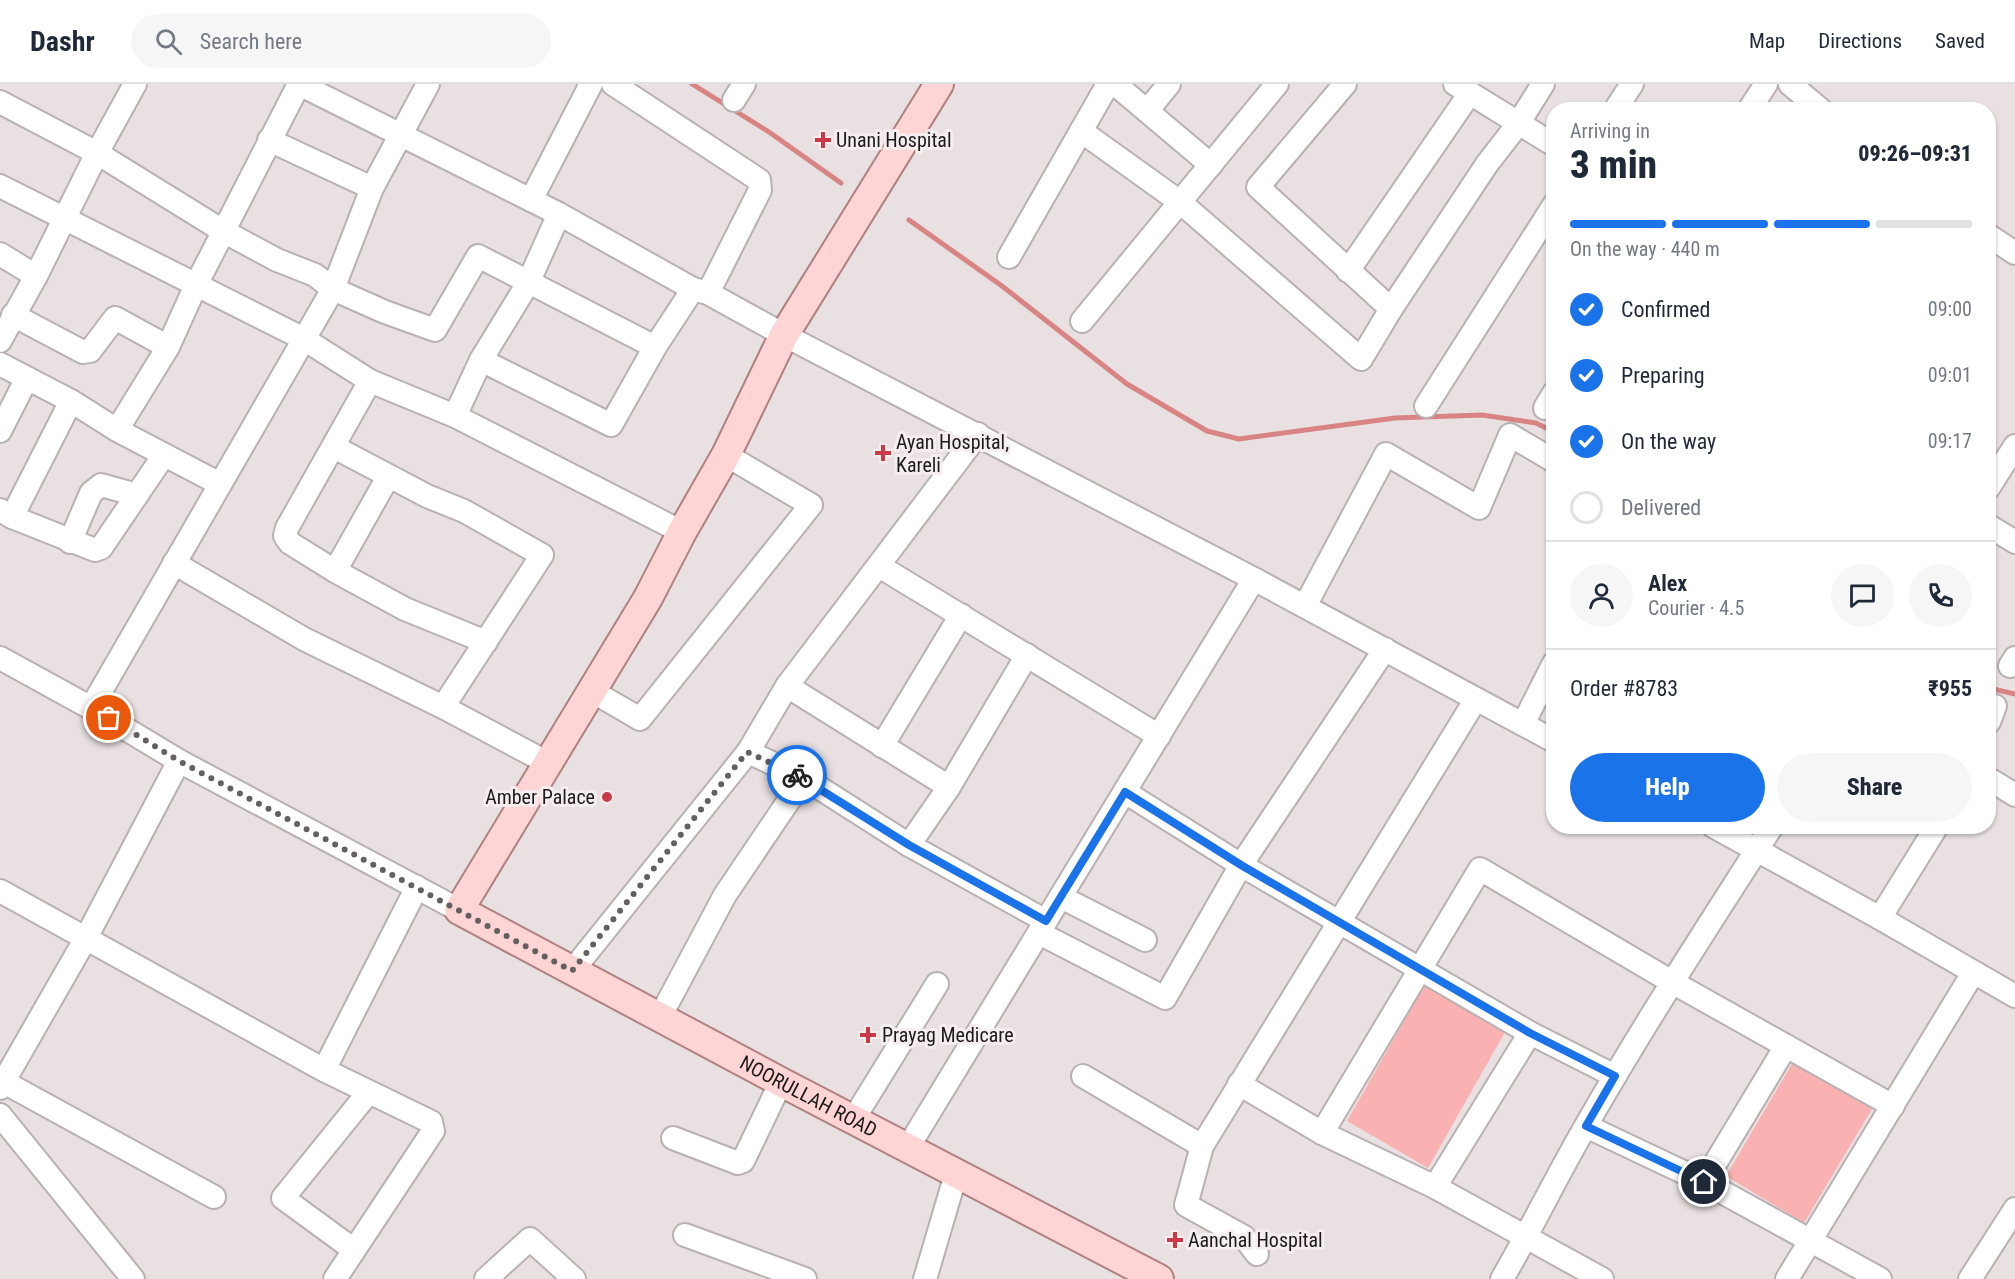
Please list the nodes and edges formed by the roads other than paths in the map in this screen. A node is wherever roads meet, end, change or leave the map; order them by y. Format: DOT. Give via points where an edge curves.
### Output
graph roads {
  1 [pos="135,84"];
  2 [pos="428,84"];
  3 [pos="591,84"];
  4 [pos="613,84"];
  5 [pos="939,84"];
  6 [pos="1108,84"];
  7 [pos="1115,84"];
  8 [pos="1169,84"];
  9 [pos="1276,84"];
  10 [pos="1345,84"];
  11 [pos="1543,84"];
  12 [pos="1632,84"];
  13 [pos="1766,84"];
  14 [pos="1790,84"];
  15 [pos="1462,88"];
  16 [pos="0,102"];
  17 [pos="1620,102"];
  18 [pos="1754,102"];
  19 [pos="1811,102"];
  20 [pos="1147,111"];
  21 [pos="1518,124"];
  22 [pos="1081,131"];
  23 [pos="401,135"];
  24 [pos="269,140"];
  25 [pos="1546,140"];
  26 [pos="97,153"];
  27 [pos="1210,165"];
  28 [pos="0,186"];
  29 [pos="372,188"];
  30 [pos="531,200"];
  31 [pos="1180,202"];
  32 [pos="559,214"];
  33 [pos="1546,218"];
  34 [pos="65,220"];
  35 [pos="224,231"];
  36 [pos="1996,241"];
  37 [pos="2015,253"];
  38 [pos="0,254"];
  39 [pos="1009,257"];
  40 [pos="1348,272"];
  41 [pos="36,276"];
  42 [pos="528,283"];
  43 [pos="196,285"];
  44 [pos="333,289"];
  45 [pos="700,291"];
  46 [pos="1390,309"];
  47 [pos="13,315"];
  48 [pos="1082,321"];
  49 [pos="784,335"];
  50 [pos="304,339"];
  51 [pos="0,341"];
  52 [pos="168,347"];
  53 [pos="655,347"];
  54 [pos="481,360"];
  55 [pos="0,364"];
  56 [pos="27,378"];
  57 [pos="370,381"];
  58 [pos="71,401"];
  59 [pos="1426,406"];
  60 [pos="455,416"];
  61 [pos="117,430"];
  62 [pos="0,431"];
  63 [pos="978,434"];
  64 [pos="2015,446"];
  65 [pos="334,447"];
  66 [pos="164,455"];
  67 [pos="726,455"];
  68 [pos="1546,456"];
  69 [pos="1996,476"];
  70 [pos="388,477"];
  71 [pos="220,484"];
  72 [pos="137,495"];
  73 [pos="6,514"];
  74 [pos="1996,530"];
  75 [pos="682,532"];
  76 [pos="70,542"];
  77 [pos="2015,542"];
  78 [pos="174,563"];
  79 [pos="879,566"];
  80 [pos="335,571"];
  81 [pos="1254,579"];
  82 [pos="1305,606"];
  83 [pos="961,615"];
  84 [pos="486,642"];
  85 [pos="1384,649"];
  86 [pos="1027,655"];
  87 [pos="0,658"];
  88 [pos="1546,678"];
  89 [pos="787,686"];
  90 [pos="592,691"];
  91 [pos="1476,699"];
  92 [pos="443,707"];
  93 [pos="91,708"];
  94 [pos="1523,723"];
  95 [pos="1159,736"];
  96 [pos="1546,736"];
  97 [pos="882,746"];
  98 [pos="747,752"];
  99 [pos="179,761"];
  100 [pos="548,763"];
  101 [pos="804,778"];
  102 [pos="1996,783"];
  103 [pos="949,787"];
  104 [pos="1125,792"];
  105 [pos="2015,795"];
  106 [pos="1728,834"];
  107 [pos="1767,834"];
  108 [pos="1932,834"];
  109 [pos="909,845"];
  110 [pos="1757,850"];
  111 [pos="1241,865"];
  112 [pos="417,887"];
  113 [pos="0,891"];
  114 [pos="1061,897"];
  115 [pos="459,910"];
  116 [pos="1880,918"];
  117 [pos="1338,921"];
  118 [pos="1042,927"];
  119 [pos="86,938"];
  120 [pos="1145,940"];
  121 [pos="1421,968"];
  122 [pos="572,971"];
  123 [pos="1973,973"];
  124 [pos="1671,982"];
  125 [pos="937,984"];
  126 [pos="2015,996"];
  127 [pos="660,1017"];
  128 [pos="1530,1033"];
  129 [pos="1786,1046"];
  130 [pos="324,1070"];
  131 [pos="1083,1076"];
  132 [pos="1615,1076"];
  133 [pos="781,1082"];
  134 [pos="1,1083"];
  135 [pos="1239,1084"];
  136 [pos="368,1093"];
  137 [pos="1893,1106"];
  138 [pos="0,1115"];
  139 [pos="854,1120"];
  140 [pos="1586,1126"];
  141 [pos="1322,1133"];
  142 [pos="673,1138"];
  143 [pos="1202,1146"];
  144 [pos="907,1149"];
  145 [pos="956,1174"];
  146 [pos="1704,1182"];
  147 [pos="1435,1187"];
  148 [pos="214,1197"];
  149 [pos="2015,1209"];
  150 [pos="685,1235"];
  151 [pos="1527,1238"];
  152 [pos="1811,1241"];
  153 [pos="354,1250"];
  154 [pos="1257,1254"];
  155 [pos="133,1279"];
  156 [pos="335,1279"];
  157 [pos="486,1279"];
  158 [pos="574,1279"];
  159 [pos="805,1279"];
  160 [pos="925,1279"];
  161 [pos="1159,1279"];
  162 [pos="1502,1279"];
  163 [pos="1602,1279"];
  164 [pos="1788,1279"];
  165 [pos="1880,1279"];
  166 [pos="1970,1279"];
  1 -- 26 [label="street"];
  2 -- 23 [label="street"];
  3 -- 30 [label="street"];
  4 -- 45 [label="street" via="759,180 760,190"];
  5 -- 49 [label="main road"];
  6 -- 22 [label="street"];
  7 -- 20 [label="street"];
  8 -- 20 [label="street"];
  9 -- 27 [label="street"];
  10 -- 40 [label="street" via="1258,187"];
  11 -- 21 [label="street"];
  12 -- 17 [label="street"];
  13 -- 18 [label="street"];
  14 -- 19 [label="street"];
  15 -- 21 [label="street"];
  15 -- 40 [label="street"];
  16 -- 26 [label="street"];
  20 -- 27 [label="street"];
  21 -- 25 [label="street"];
  21 -- 46 [label="street"];
  22 -- 31 [label="street"];
  22 -- 39 [label="street"];
  23 -- 24 [label="street" via="299,84"];
  23 -- 29 [label="street"];
  23 -- 30 [label="street"];
  24 -- 29 [label="street"];
  24 -- 35 [label="street"];
  26 -- 34 [label="street"];
  26 -- 35 [label="street"];
  27 -- 31 [label="street"];
  28 -- 34 [label="street"];
  29 -- 44 [label="street"];
  30 -- 32 [label="street"];
  31 -- 46 [label="street" via="1361,359"];
  31 -- 48 [label="street"];
  32 -- 42 [label="street"];
  32 -- 45 [label="street"];
  33 -- 59 [label="street"];
  34 -- 41 [label="street"];
  34 -- 43 [label="street"];
  35 -- 43 [label="street"];
  35 -- 44 [label="street" via="277,260 315,275"];
  36 -- 37 [label="street"];
  38 -- 41 [label="street"];
  40 -- 46 [label="street"];
  41 -- 47 [label="street"];
  42 -- 44 [label="street" via="478,256 435,330"];
  42 -- 53 [label="street"];
  42 -- 54 [label="street"];
  43 -- 50 [label="street"];
  43 -- 52 [label="street"];
  44 -- 50 [label="street"];
  45 -- 49 [label="street"];
  45 -- 53 [label="street"];
  47 -- 51 [label="street"];
  47 -- 52 [label="street" via="83,352 90,351 116,318"];
  49 -- 63 [label="street"];
  49 -- 67 [label="main road"];
  50 -- 57 [label="street"];
  50 -- 71 [label="street"];
  52 -- 61 [label="street"];
  53 -- 54 [label="street" via="611,425"];
  54 -- 60 [label="street"];
  55 -- 56 [label="street"];
  56 -- 58 [label="street"];
  56 -- 62 [label="street"];
  57 -- 60 [label="street"];
  57 -- 65 [label="street"];
  58 -- 61 [label="street"];
  58 -- 73 [label="street"];
  60 -- 75 [label="street"];
  61 -- 66 [label="street"];
  63 -- 79 [label="street"];
  63 -- 81 [label="street"];
  64 -- 69 [label="street"];
  65 -- 70 [label="street"];
  65 -- 80 [label="street" via="285,536"];
  66 -- 71 [label="street"];
  66 -- 72 [label="street"];
  67 -- 75 [label="main road"];
  67 -- 90 [label="street" via="811,505 640,719"];
  68 -- 82 [label="street" via="1510,435 1479,508 1386,454"];
  70 -- 80 [label="street"];
  70 -- 84 [label="street" via="464,512 542,555"];
  71 -- 78 [label="street"];
  72 -- 76 [label="street" via="101,548 95,550"];
  72 -- 76 [label="street" via="101,485 91,493"];
  73 -- 76 [label="street"];
  74 -- 77 [label="street"];
  75 -- 90 [label="main road"];
  78 -- 92 [label="street" via="304,639"];
  78 -- 93 [label="street"];
  79 -- 83 [label="street"];
  79 -- 89 [label="street"];
  80 -- 84 [label="street" via="405,609"];
  81 -- 82 [label="street"];
  81 -- 95 [label="street"];
  82 -- 85 [label="street"];
  83 -- 86 [label="street"];
  83 -- 97 [label="street"];
  84 -- 92 [label="street"];
  85 -- 91 [label="street"];
  85 -- 111 [label="street"];
  86 -- 95 [label="street"];
  86 -- 103 [label="street"];
  87 -- 93 [label="street"];
  88 -- 94 [label="street"];
  89 -- 97 [label="street"];
  89 -- 98 [label="street"];
  90 -- 100 [label="main road"];
  91 -- 94 [label="street"];
  91 -- 117 [label="street"];
  92 -- 100 [label="street"];
  93 -- 99 [label="street"];
  94 -- 96 [label="street"];
  95 -- 104 [label="street"];
  97 -- 103 [label="street"];
  98 -- 101 [label="street"];
  98 -- 122 [label="street"];
  99 -- 112 [label="street"];
  99 -- 119 [label="street"];
  100 -- 115 [label="main road"];
  101 -- 109 [label="street"];
  101 -- 127 [label="street" via="726,895"];
  102 -- 105 [label="street"];
  103 -- 109 [label="street"];
  104 -- 111 [label="street"];
  104 -- 114 [label="street"];
  106 -- 110 [label="street"];
  107 -- 110 [label="street"];
  108 -- 116 [label="street"];
  109 -- 118 [label="street"];
  110 -- 116 [label="street"];
  110 -- 124 [label="street"];
  111 -- 117 [label="street"];
  111 -- 118 [label="street" via="1165,998"];
  112 -- 115 [label="street"];
  112 -- 130 [label="street"];
  113 -- 119 [label="street"];
  114 -- 118 [label="street"];
  114 -- 120 [label="street"];
  115 -- 122 [label="main road, NOORULLAH ROAD"];
  116 -- 123 [label="street"];
  117 -- 121 [label="street"];
  117 -- 135 [label="street"];
  118 -- 144 [label="street"];
  119 -- 130 [label="street"];
  119 -- 134 [label="street"];
  121 -- 124 [label="street" via="1480,869"];
  121 -- 128 [label="street"];
  121 -- 141 [label="street"];
  122 -- 127 [label="main road, NOORULLAH ROAD"];
  123 -- 126 [label="street"];
  123 -- 137 [label="street"];
  124 -- 129 [label="street"];
  124 -- 132 [label="street"];
  125 -- 139 [label="street"];
  127 -- 133 [label="main road, NOORULLAH ROAD"];
  128 -- 132 [label="street"];
  128 -- 147 [label="street"];
  129 -- 137 [label="street"];
  129 -- 146 [label="street"];
  130 -- 136 [label="street"];
  131 -- 143 [label="street"];
  132 -- 140 [label="street"];
  133 -- 139 [label="main road, NOORULLAH ROAD"];
  133 -- 142 [label="street" via="744,1161"];
  134 -- 148 [label="street"];
  135 -- 141 [label="street"];
  135 -- 143 [label="street"];
  136 -- 153 [label="street" via="431,1122 433,1131"];
  136 -- 153 [label="street" via="283,1198"];
  137 -- 152 [label="street"];
  138 -- 155 [label="street"];
  139 -- 144 [label="main road, NOORULLAH ROAD"];
  140 -- 146 [label="street"];
  140 -- 151 [label="street"];
  141 -- 147 [label="street"];
  143 -- 154 [label="street" via="1186,1205 1244,1237"];
  144 -- 145 [label="main road, NOORULLAH ROAD"];
  145 -- 160 [label="street"];
  145 -- 161 [label="main road, NOORULLAH ROAD"];
  146 -- 152 [label="street"];
  147 -- 151 [label="street"];
  149 -- 166 [label="street"];
  150 -- 159 [label="street"];
  151 -- 162 [label="street"];
  151 -- 163 [label="street"];
  152 -- 164 [label="street"];
  152 -- 165 [label="street"];
  153 -- 156 [label="street"];
  157 -- 158 [label="street" via="530,1239"];
}
